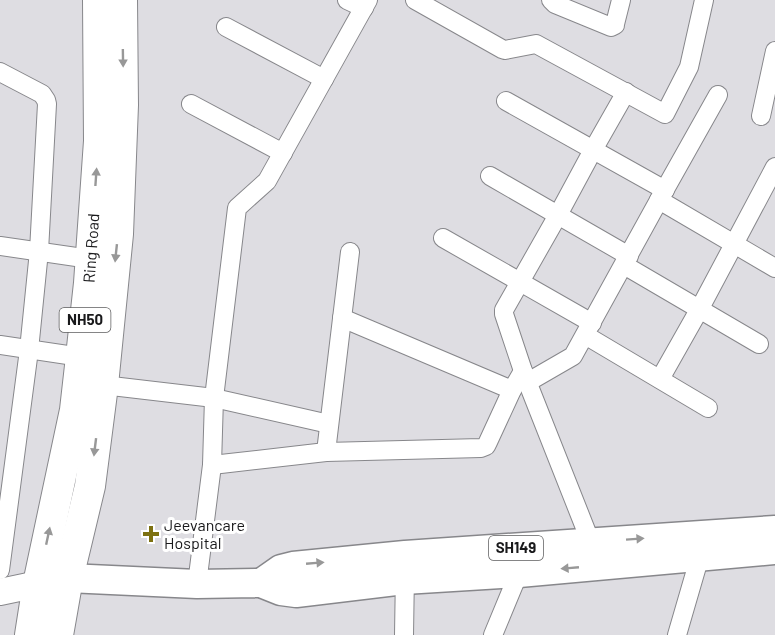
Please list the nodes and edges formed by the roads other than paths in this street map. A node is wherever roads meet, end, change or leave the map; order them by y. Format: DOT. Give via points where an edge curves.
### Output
graph roads {
  1 [pos="98,0"];
  2 [pos="122,0"];
  3 [pos="346,0"];
  4 [pos="415,0"];
  5 [pos="551,0"];
  6 [pos="621,0"];
  7 [pos="704,0"];
  8 [pos="366,4"];
  9 [pos="226,27"];
  10 [pos="775,51"];
  11 [pos="0,72"];
  12 [pos="324,79"];
  13 [pos="626,92"];
  14 [pos="718,95"];
  15 [pos="506,101"];
  16 [pos="191,104"];
  17 [pos="761,116"];
  18 [pos="593,150"];
  19 [pos="283,153"];
  20 [pos="775,167"];
  21 [pos="490,176"];
  22 [pos="662,195"];
  23 [pos="558,215"];
  24 [pos="443,238"];
  25 [pos="734,244"];
  26 [pos="0,246"];
  27 [pos="39,251"];
  28 [pos="350,252"];
  29 [pos="90,259"];
  30 [pos="626,260"];
  31 [pos="775,268"];
  32 [pos="520,282"];
  33 [pos="699,310"];
  34 [pos="342,318"];
  35 [pos="588,329"];
  36 [pos="759,344"];
  37 [pos="0,345"];
  38 [pos="28,350"];
  39 [pos="81,357"];
  40 [pos="660,380"];
  41 [pos="521,381"];
  42 [pos="103,385"];
  43 [pos="214,398"];
  44 [pos="708,408"];
  45 [pos="329,424"];
  46 [pos="326,452"];
  47 [pos="212,465"];
  48 [pos="775,530"];
  49 [pos="591,543"];
  50 [pos="530,547"];
  51 [pos="775,550"];
  52 [pos="700,556"];
  53 [pos="405,568"];
  54 [pos="0,570"];
  55 [pos="519,573"];
  56 [pos="68,578"];
  57 [pos="38,584"];
  58 [pos="196,584"];
  59 [pos="0,592"];
  60 [pos="30,635"];
  61 [pos="58,635"];
  62 [pos="404,635"];
  63 [pos="493,635"];
  64 [pos="677,635"];
  29 -- 1 [label="highway, Ring Road / NH50, one-way" via="99,141"];
  2 -- 42 [label="highway, Ring Road / NH50, one-way" via="118,234"];
  3 -- 8 [label="street"];
  4 -- 13 [label="street" via="502,49 536,44"];
  5 -- 6 [label="street" via="613,27"];
  7 -- 13 [label="street" via="689,67 665,114"];
  8 -- 12 [label="street"];
  9 -- 12 [label="street"];
  10 -- 17 [label="street"];
  11 -- 27 [label="street" via="42,94 46,100"];
  12 -- 19 [label="street"];
  13 -- 18 [label="street"];
  14 -- 22 [label="street"];
  15 -- 18 [label="street"];
  16 -- 19 [label="street"];
  18 -- 22 [label="street"];
  18 -- 23 [label="street"];
  19 -- 43 [label="street" via="267,180 237,208"];
  20 -- 25 [label="street"];
  21 -- 23 [label="street"];
  22 -- 25 [label="street"];
  22 -- 30 [label="street"];
  23 -- 30 [label="street"];
  23 -- 32 [label="street"];
  24 -- 32 [label="street"];
  25 -- 31 [label="street"];
  25 -- 33 [label="street"];
  26 -- 27 [label="street"];
  27 -- 29 [label="street"];
  27 -- 38 [label="street"];
  28 -- 34 [label="street"];
  29 -- 39 [label="highway, Ring Road / NH50"];
  30 -- 33 [label="street"];
  30 -- 35 [label="street"];
  32 -- 35 [label="street"];
  32 -- 41 [label="street" via="504,314"];
  33 -- 36 [label="street"];
  33 -- 40 [label="street"];
  34 -- 41 [label="street"];
  34 -- 45 [label="street"];
  35 -- 40 [label="street"];
  35 -- 41 [label="street" via="573,356"];
  37 -- 38 [label="street"];
  38 -- 39 [label="street"];
  38 -- 54 [label="street"];
  57 -- 39 [label="highway, Ring Road / NH50, one-way" via="75,410"];
  40 -- 44 [label="street"];
  41 -- 46 [label="street" via="486,446"];
  41 -- 49 [label="street"];
  42 -- 43 [label="street"];
  42 -- 56 [label="highway, Ring Road / NH50, one-way" via="90,486"];
  43 -- 45 [label="street"];
  43 -- 47 [label="street"];
  45 -- 46 [label="street"];
  46 -- 47 [label="street"];
  47 -- 58 [label="street"];
  49 -- 48 [label="main road, SH149, one-way"];
  49 -- 50 [label="main road, SH149"];
  50 -- 53 [label="main road, SH149"];
  50 -- 55 [label="street"];
  51 -- 52 [label="main road, SH149"];
  52 -- 55 [label="main road, SH149, one-way"];
  52 -- 64 [label="street"];
  53 -- 55 [label="main road, SH149"];
  53 -- 58 [label="main road, SH149" via="293,566 280,569 261,583"];
  53 -- 62 [label="street"];
  55 -- 63 [label="street"];
  56 -- 57 [label="main road, SH149"];
  56 -- 58 [label="main road, SH149"];
  56 -- 61 [label="highway, Ring Road / NH50"];
  57 -- 59 [label="main road"];
  57 -- 60 [label="highway, Ring Road / NH50"];
}
